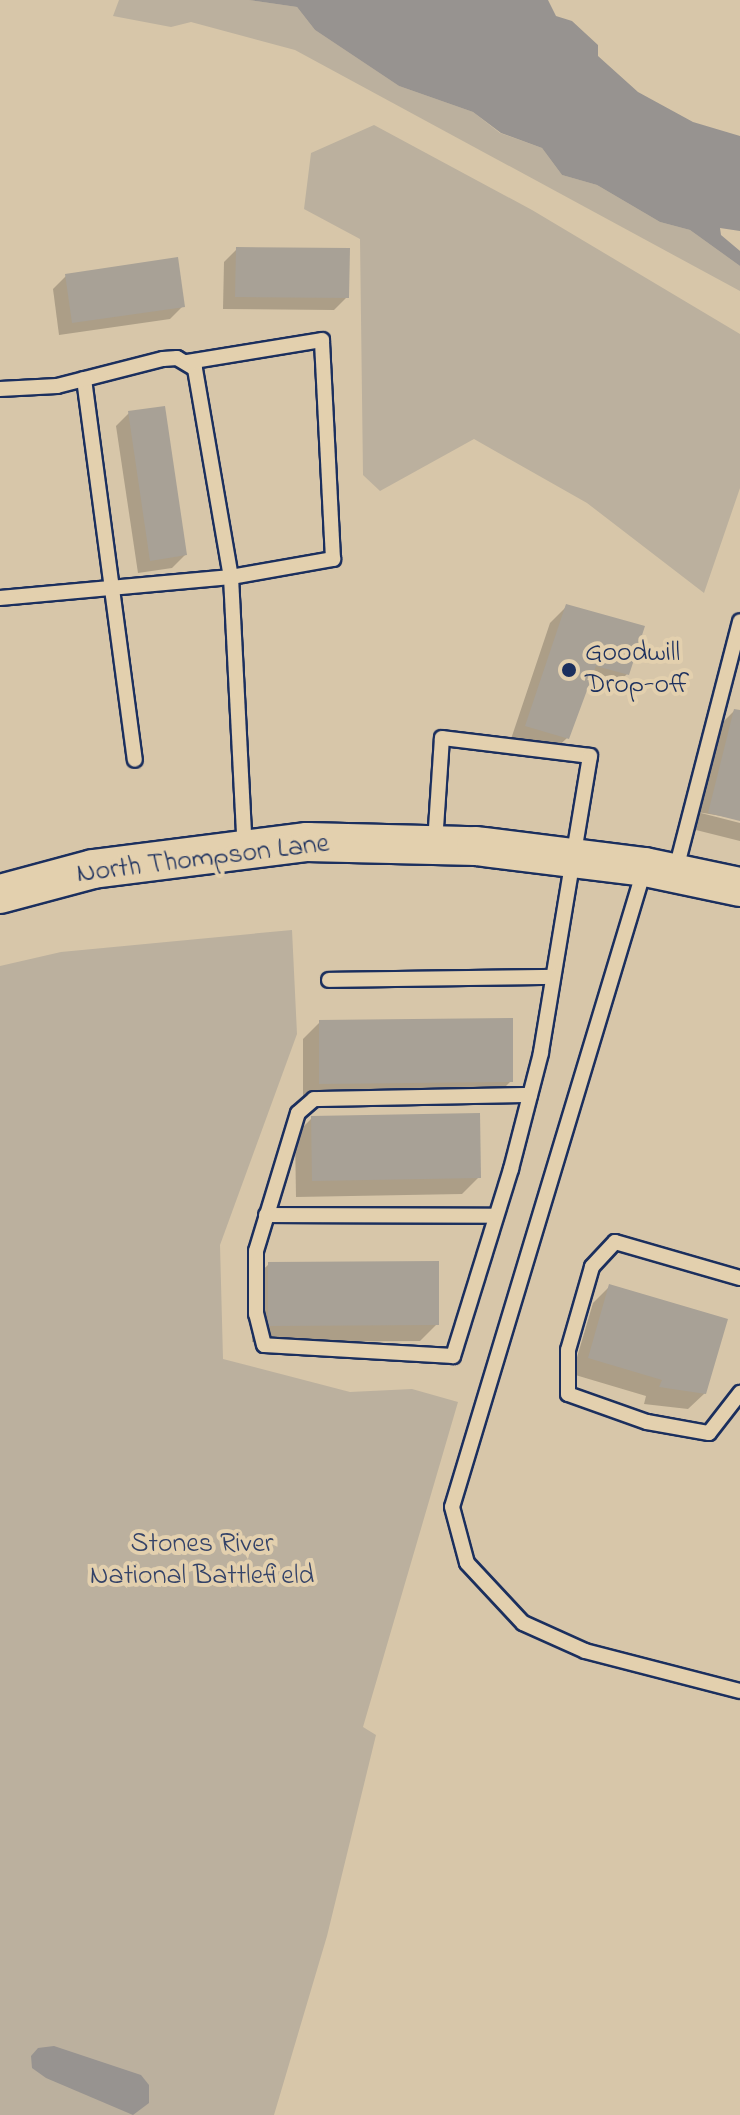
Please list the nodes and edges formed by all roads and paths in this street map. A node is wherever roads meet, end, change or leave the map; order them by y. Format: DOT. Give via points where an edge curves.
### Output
graph roads {
  1 [pos="187,362"];
  2 [pos="84,379"];
  3 [pos="0,389"];
  4 [pos="231,577"];
  5 [pos="113,587"];
  6 [pos="0,598"];
  7 [pos="740,622"];
  8 [pos="135,760"];
  9 [pos="435,845"];
  10 [pos="245,849"];
  11 [pos="572,858"];
  12 [pos="660,870"];
  13 [pos="740,887"];
  14 [pos="0,894"];
  15 [pos="553,977"];
  16 [pos="329,980"];
  17 [pos="530,1095"];
  18 [pos="266,1215"];
  19 [pos="496,1216"];
  20 [pos="740,1278"];
  21 [pos="740,1393"];
  22 [pos="740,1691"];
  1 -- 2 [label="lane" via="163,359"];
  1 -- 4 [label="lane" via="199,381"];
  1 -- 4 [label="lane" via="322,340 333,559"];
  2 -- 3 [label="lane"];
  2 -- 5 [label="lane"];
  4 -- 5 [label="lane"];
  4 -- 10 [label="lane"];
  5 -- 6 [label="lane"];
  5 -- 8 [label="lane"];
  7 -- 12 [label="lane"];
  9 -- 10 [label="main road, North Thompson Lane" via="307,842"];
  9 -- 11 [label="main road, North Thompson Lane"];
  9 -- 11 [label="lane" via="442,738 590,756"];
  10 -- 14 [label="main road, North Thompson Lane" via="93,869"];
  11 -- 12 [label="main road, North Thompson Lane"];
  11 -- 15 [label="lane"];
  12 -- 13 [label="main road, North Thompson Lane"];
  12 -- 22 [label="lane" via="452,1507 467,1563 523,1623 585,1651"];
  15 -- 16 [label="lane"];
  15 -- 17 [label="lane"];
  17 -- 18 [label="lane" via="314,1099 298,1113"];
  17 -- 19 [label="lane"];
  18 -- 19 [label="lane"];
  18 -- 19 [label="lane" via="256,1251 256,1314 264,1345 453,1356"];
  20 -- 21 [label="lane" via="615,1242 592,1267 568,1350 568,1394 647,1422 709,1433"];
}
